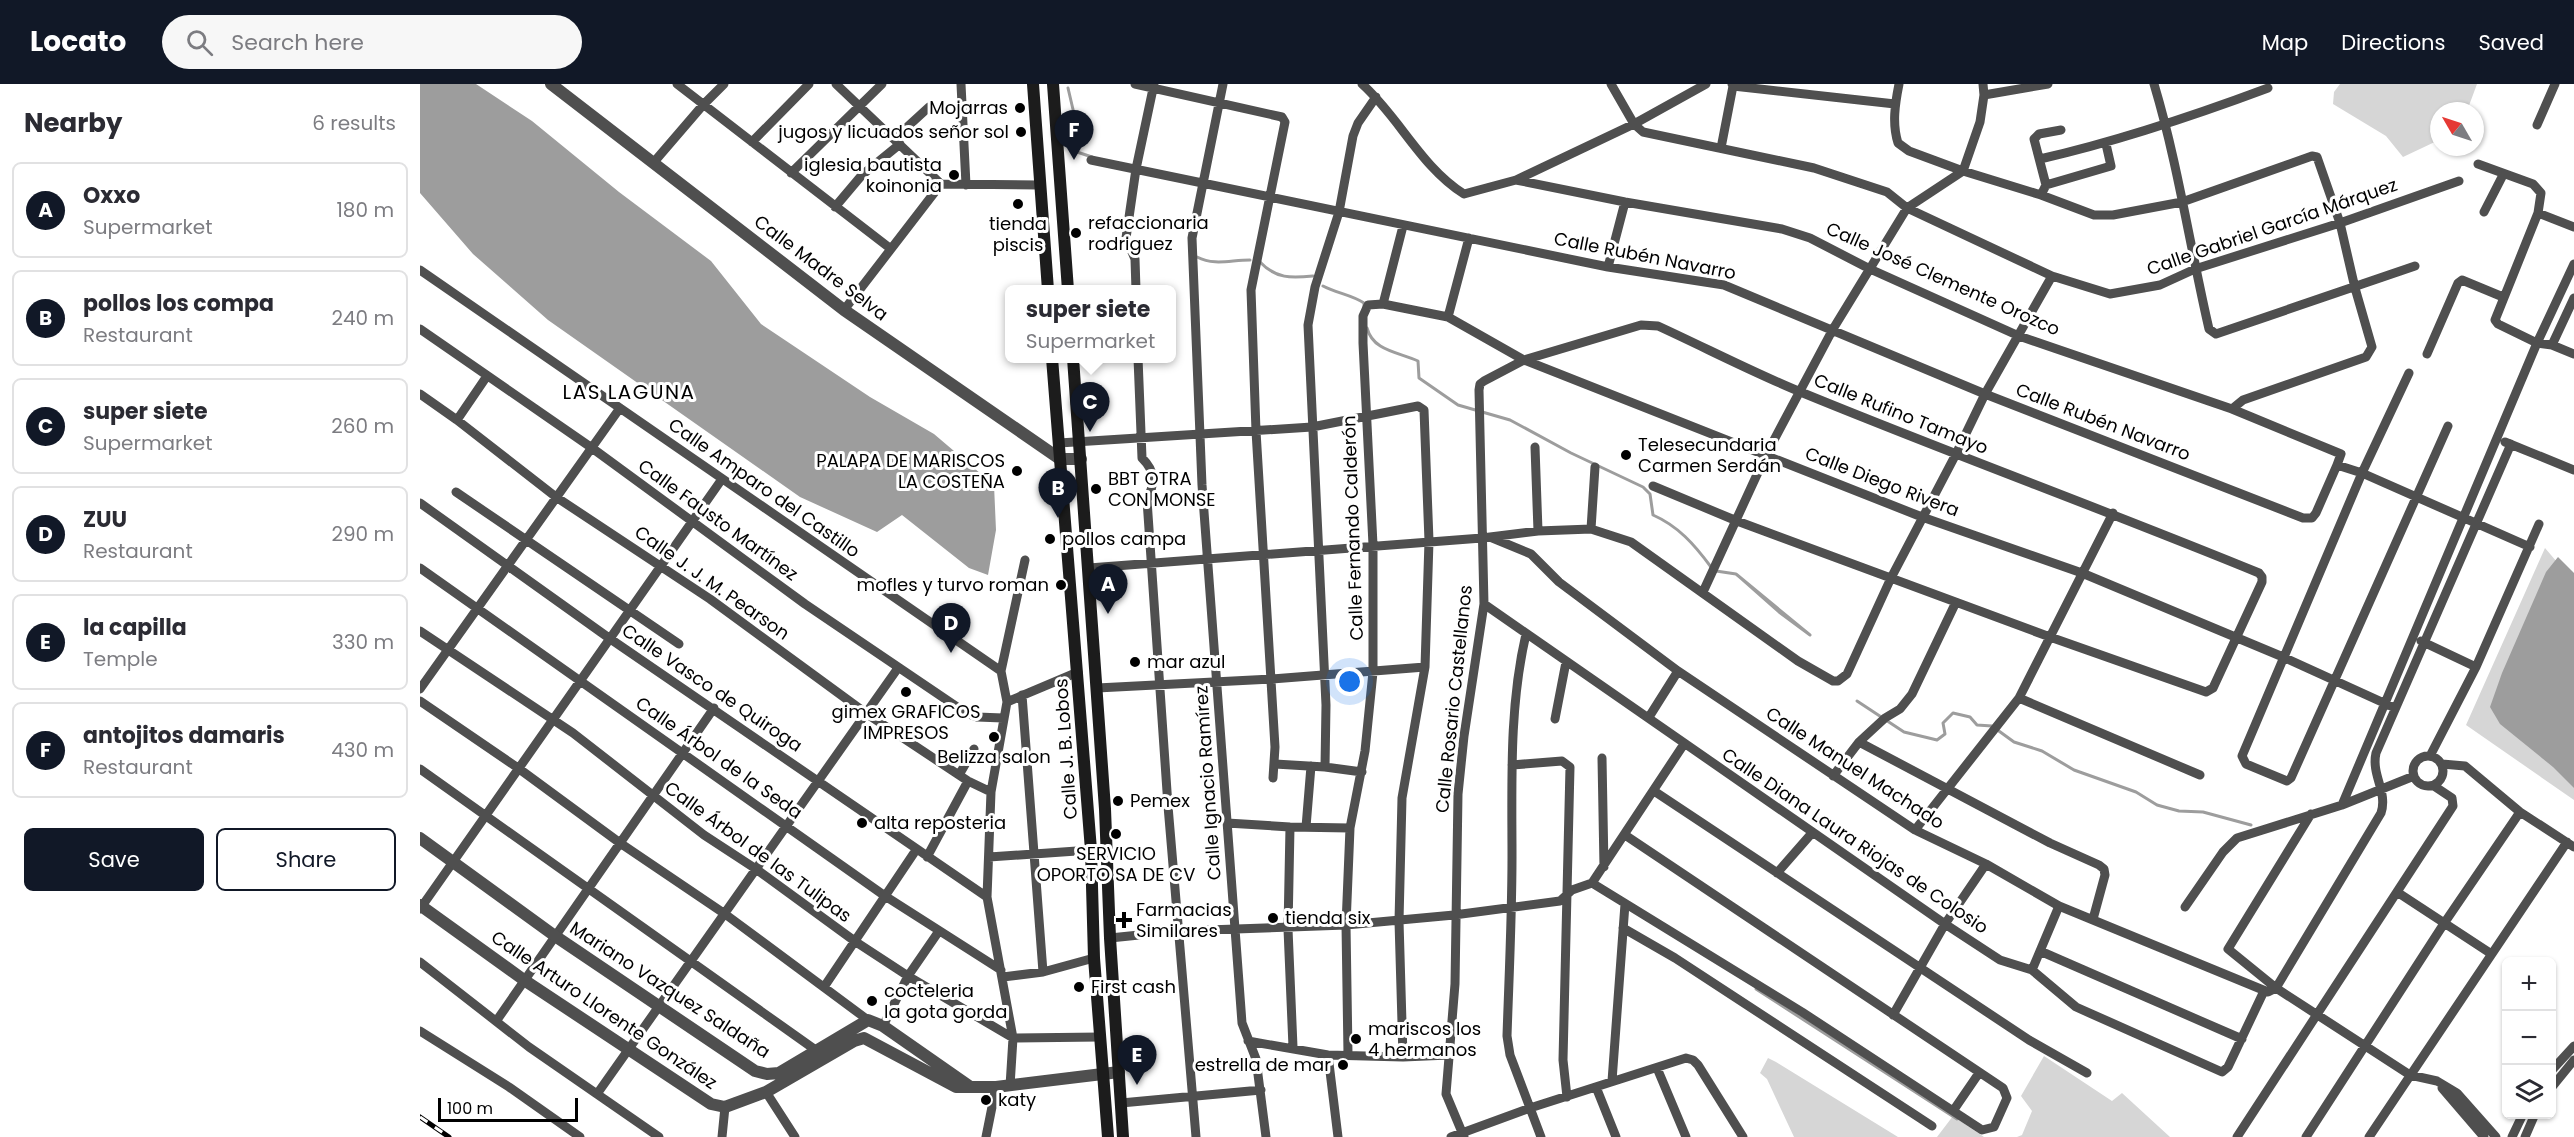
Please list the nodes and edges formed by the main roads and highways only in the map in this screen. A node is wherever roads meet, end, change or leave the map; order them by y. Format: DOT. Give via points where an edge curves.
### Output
graph roads {
  1 [pos="1033,84"];
  2 [pos="1053,84"];
  3 [pos="1048,285"];
  4 [pos="1068,285"];
  5 [pos="1053,363"];
  6 [pos="1073,363"];
  7 [pos="1108,1137"];
  8 [pos="1123,1137"];
  1 -- 3 [label="main road"];
  2 -- 4 [label="main road"];
  5 -- 7 [label="main road, Calle J. B. Lobos" via="1091,850 1094,958"];
  6 -- 8 [label="main road, Calle J. B. Lobos" via="1105,809"];
}
